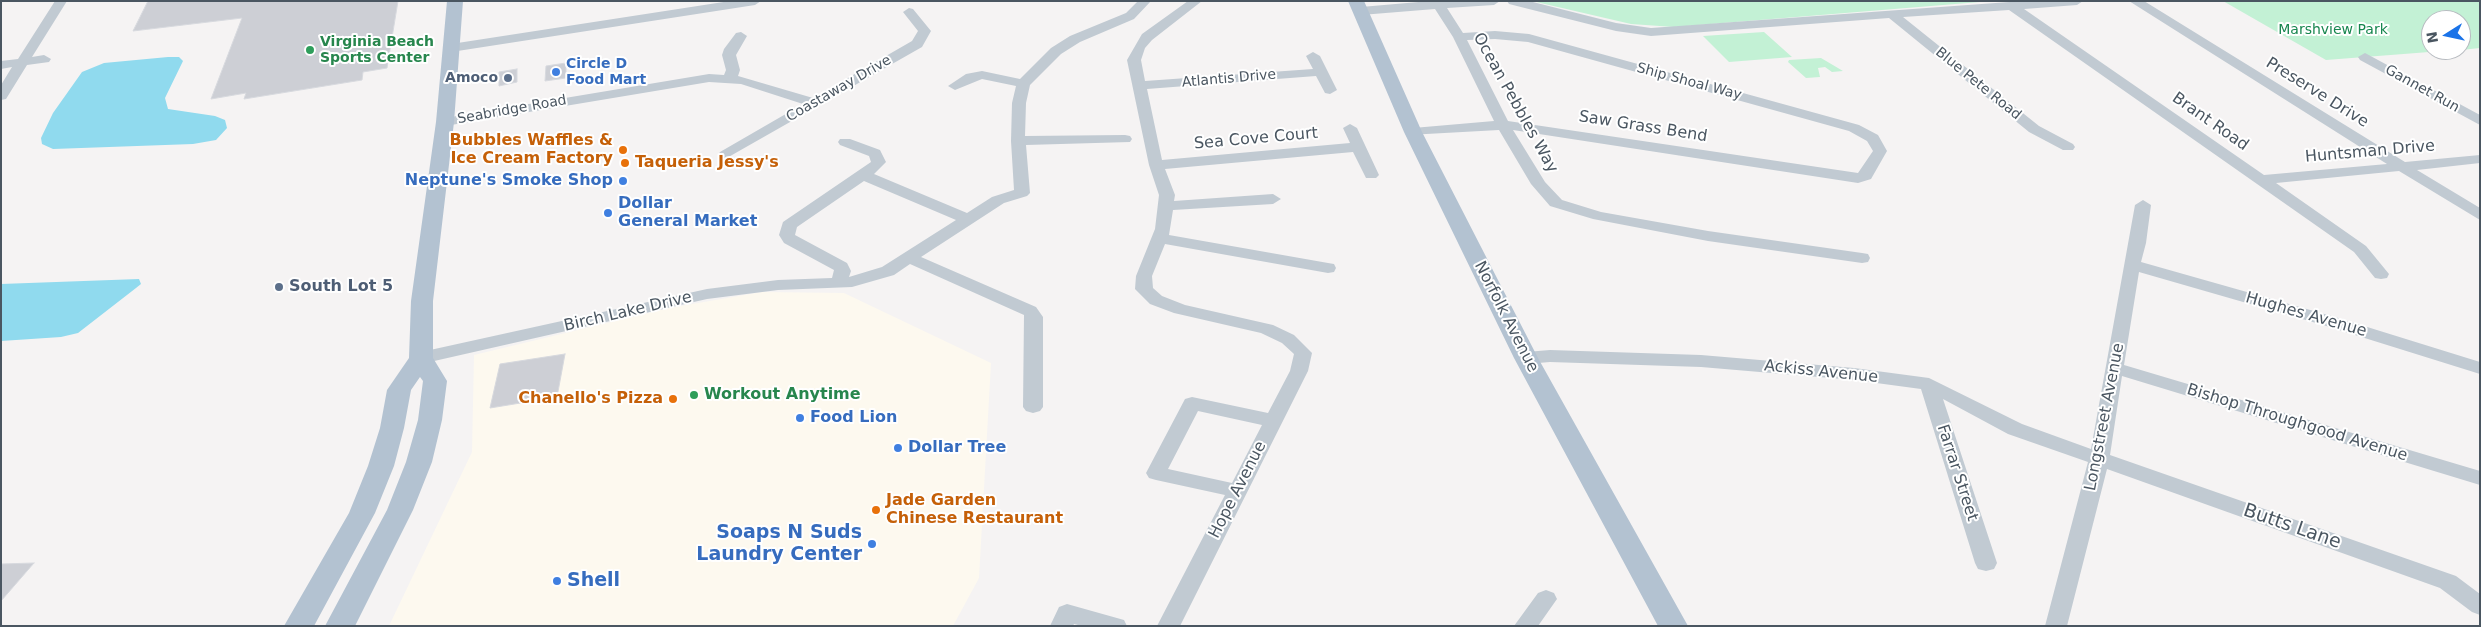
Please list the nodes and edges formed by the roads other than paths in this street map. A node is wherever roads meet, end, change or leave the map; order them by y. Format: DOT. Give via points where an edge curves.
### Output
graph roads {
  1 [pos="61,1"];
  2 [pos="455,1"];
  3 [pos="755,1"];
  4 [pos="1144,1"];
  5 [pos="1196,1"];
  6 [pos="1494,1"];
  7 [pos="1512,1"];
  8 [pos="2077,1"];
  9 [pos="2135,1"];
  10 [pos="1437,3"];
  11 [pos="1358,6"];
  12 [pos="2012,6"];
  13 [pos="909,12"];
  14 [pos="1892,15"];
  15 [pos="741,36"];
  16 [pos="1459,37"];
  17 [pos="451,48"];
  18 [pos="1313,56"];
  19 [pos="2365,57"];
  20 [pos="44,59"];
  21 [pos="24,62"];
  22 [pos="1,65"];
  23 [pos="1321,72"];
  24 [pos="730,78"];
  25 [pos="1024,84"];
  26 [pos="955,86"];
  27 [pos="1138,86"];
  28 [pos="1330,90"];
  29 [pos="1,96"];
  30 [pos="814,103"];
  31 [pos="2480,121"];
  32 [pos="445,122"];
  33 [pos="1503,125"];
  34 [pos="1350,128"];
  35 [pos="1413,132"];
  36 [pos="1125,139"];
  37 [pos="1018,141"];
  38 [pos="845,142"];
  39 [pos="1358,147"];
  40 [pos="2068,147"];
  41 [pos="725,155"];
  42 [pos="2480,159"];
  43 [pos="1156,165"];
  44 [pos="2402,166"];
  45 [pos="862,175"];
  46 [pos="1371,175"];
  47 [pos="1866,176"];
  48 [pos="2263,180"];
  49 [pos="1273,199"];
  50 [pos="1166,206"];
  51 [pos="2143,206"];
  52 [pos="2480,214"];
  53 [pos="968,219"];
  54 [pos="1159,238"];
  55 [pos="909,258"];
  56 [pos="1862,258"];
  57 [pos="2132,265"];
  58 [pos="1328,268"];
  59 [pos="2381,274"];
  60 [pos="838,284"];
  61 [pos="421,358"];
  62 [pos="1526,358"];
  63 [pos="2115,368"];
  64 [pos="2480,368"];
  65 [pos="1929,384"];
  66 [pos="1033,407"];
  67 [pos="1273,421"];
  68 [pos="2099,459"];
  69 [pos="2480,478"];
  70 [pos="1237,491"];
  71 [pos="1986,563"];
  72 [pos="1546,599"];
  73 [pos="2480,606"];
  74 [pos="299,626"];
  75 [pos="340,626"];
  76 [pos="1061,626"];
  77 [pos="1116,626"];
  78 [pos="1168,626"];
  79 [pos="1525,626"];
  80 [pos="1673,626"];
  81 [pos="2056,626"];
  1 -- 21 [label="street"];
  2 -- 17 [label="main road"];
  3 -- 17 [label="street"];
  4 -- 25 [label="street" via="1130,16 1075,39 1056,51"];
  5 -- 27 [label="street" via="1146,37 1134,60"];
  6 -- 10 [label="street"];
  7 -- 14 [label="street" via="1646,32"];
  8 -- 12 [label="street"];
  9 -- 44 [label="street, Preserve Drive"];
  10 -- 11 [label="street"];
  10 -- 16 [label="street, Ocean Pebbles Way"];
  11 -- 35 [label="main road, Norfolk Avenue"];
  12 -- 14 [label="street"];
  12 -- 48 [label="street, Brant Road"];
  13 -- 30 [label="street, Coastaway Drive" via="925,31 921,40"];
  14 -- 40 [label="street, Blue Pete Road" via="2034,129"];
  15 -- 24 [label="street" via="729,55"];
  16 -- 33 [label="street, Ocean Pebbles Way"];
  16 -- 47 [label="street, Ship Shoal Way" via="1495,35 1529,38 1854,128 1873,138 1880,151"];
  17 -- 32 [label="main road"];
  18 -- 23 [label="street"];
  19 -- 31 [label="street, Gannet Run"];
  20 -- 21 [label="street"];
  21 -- 22 [label="street"];
  21 -- 29 [label="street"];
  23 -- 27 [label="street, Atlantis Drive"];
  23 -- 28 [label="street"];
  24 -- 30 [label="street, Seabridge Road"];
  24 -- 32 [label="street, Seabridge Road" via="644,87"];
  25 -- 26 [label="street" via="982,75"];
  25 -- 37 [label="street" via="1019,103"];
  27 -- 43 [label="street"];
  30 -- 41 [label="street, Coastaway Drive"];
  32 -- 61 [label="main road" via="422,301"];
  33 -- 35 [label="street, Saw Grass Bend"];
  33 -- 47 [label="street, Saw Grass Bend" via="1847,178"];
  33 -- 56 [label="street, Ocean Pebbles Way" via="1538,184 1556,204 1657,227"];
  34 -- 39 [label="street"];
  35 -- 62 [label="main road, Norfolk Avenue"];
  36 -- 37 [label="street"];
  37 -- 53 [label="street, Birch Lake Drive" via="1022,193 998,200"];
  38 -- 45 [label="street" via="870,150 879,157 876,166"];
  39 -- 43 [label="street, Sea Cove Court"];
  39 -- 46 [label="street"];
  42 -- 44 [label="street, Huntsman Drive"];
  43 -- 50 [label="street" via="1167,195"];
  44 -- 48 [label="street, Huntsman Drive"];
  44 -- 52 [label="street, Preserve Drive"];
  45 -- 53 [label="street"];
  45 -- 60 [label="street" via="787,229 790,240 841,266 843,271"];
  48 -- 59 [label="street, Brant Road" via="2360,249"];
  49 -- 50 [label="street"];
  50 -- 54 [label="street"];
  51 -- 57 [label="street, Longstreet Avenue"];
  53 -- 55 [label="street, Birch Lake Drive"];
  54 -- 58 [label="street"];
  54 -- 67 [label="street, Hope Avenue" via="1144,276 1144,289 1156,300 1180,309 1267,329 1288,339 1303,353 1299,371"];
  55 -- 60 [label="street, Birch Lake Drive" via="869,278"];
  55 -- 66 [label="street" via="1030,311 1034,317"];
  57 -- 63 [label="street, Longstreet Avenue"];
  57 -- 64 [label="street, Hughes Avenue"];
  60 -- 61 [label="street, Birch Lake Drive" via="778,285 707,294"];
  61 -- 74 [label="main road" via="399,390 381,466 362,513"];
  61 -- 75 [label="main road" via="435,381 426,440 400,510"];
  62 -- 65 [label="street, Ackiss Avenue" via="1691,360"];
  62 -- 80 [label="main road, Norfolk Avenue"];
  63 -- 68 [label="street, Longstreet Avenue"];
  63 -- 69 [label="street, Bishop Throughgood Avenue"];
  65 -- 68 [label="street, Ackiss Avenue" via="2015,429"];
  65 -- 71 [label="street, Farrar Street"];
  67 -- 70 [label="street, Hope Avenue"];
  67 -- 70 [label="street" via="1192,403 1156,473"];
  68 -- 73 [label="street, Butts Lane" via="2448,582"];
  68 -- 81 [label="street, Longstreet Avenue"];
  70 -- 78 [label="street, Hope Avenue"];
  72 -- 79 [label="street"];
  76 -- 77 [label="street" via="1067,613"];
}
